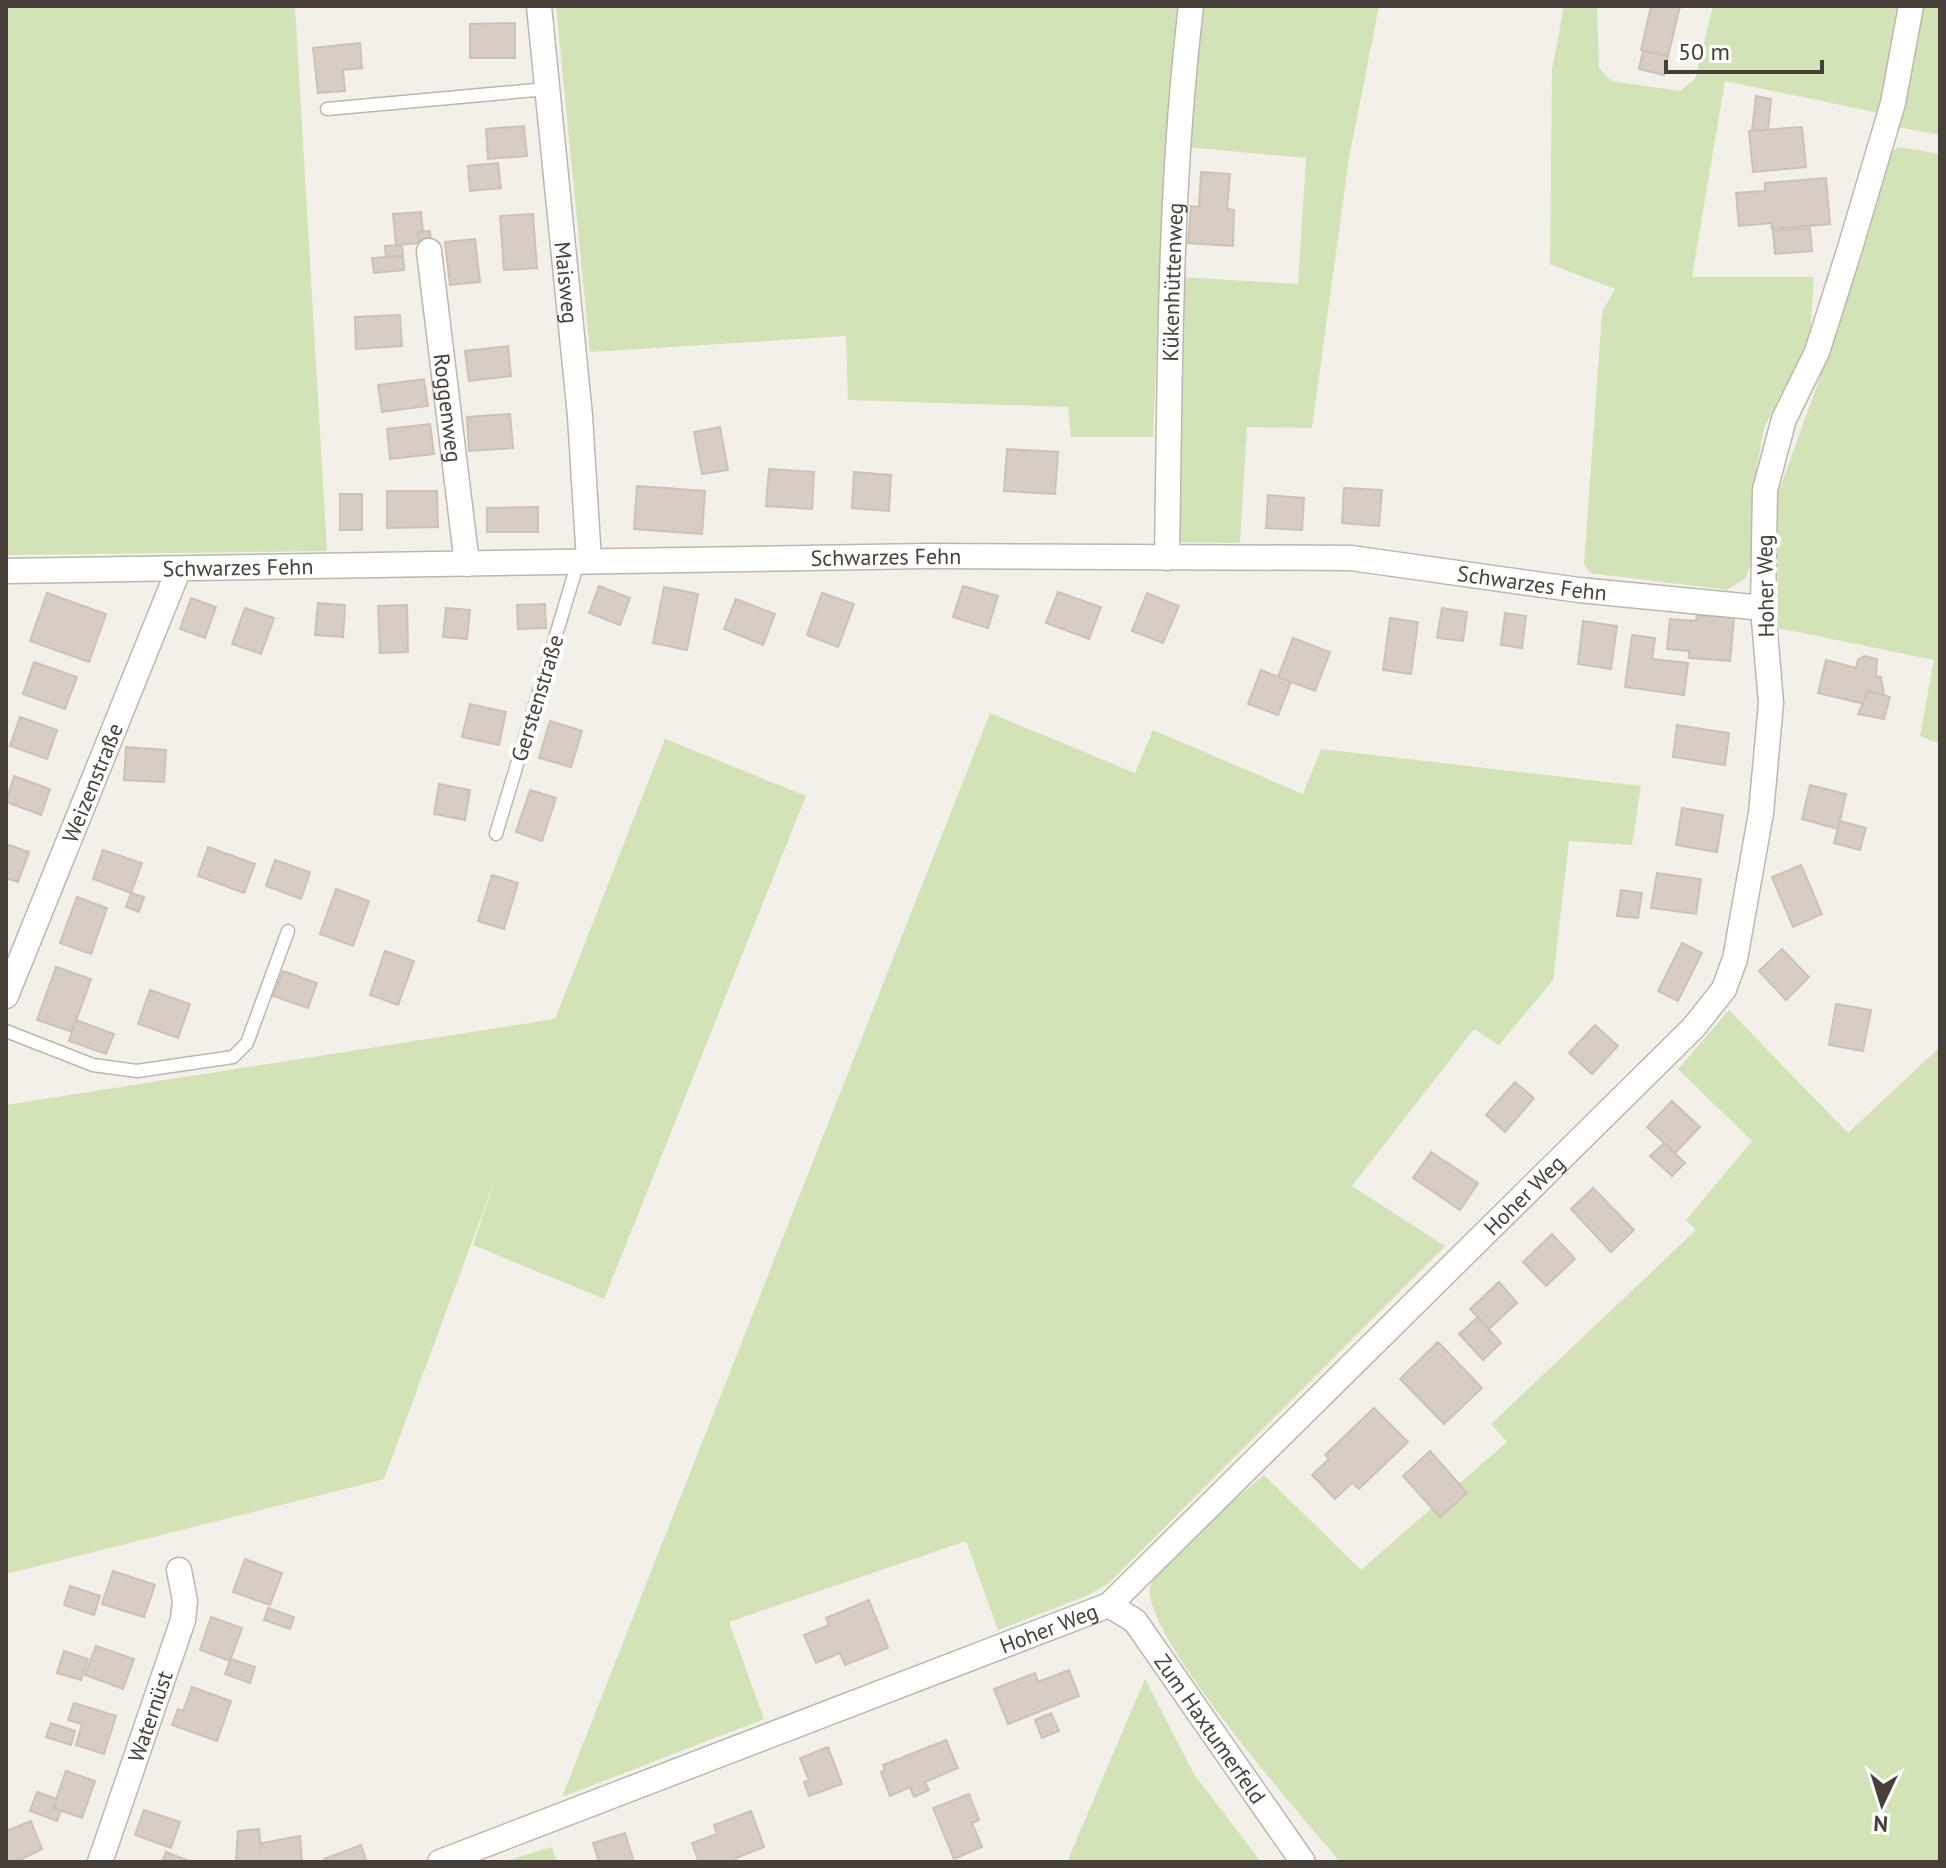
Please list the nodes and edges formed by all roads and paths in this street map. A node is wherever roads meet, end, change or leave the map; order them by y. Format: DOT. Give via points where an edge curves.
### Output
graph roads {
  1 [pos="539,6"];
  2 [pos="1191,6"];
  3 [pos="1911,6"];
  4 [pos="547,89"];
  5 [pos="327,109"];
  6 [pos="429,251"];
  7 [pos="1167,558"];
  8 [pos="584,562"];
  9 [pos="467,564"];
  10 [pos="6,571"];
  11 [pos="178,571"];
  12 [pos="1763,608"];
  13 [pos="496,834"];
  14 [pos="288,931"];
  15 [pos="6,996"];
  16 [pos="6,1031"];
  17 [pos="179,1570"];
  18 [pos="1109,1605"];
  19 [pos="100,1862"];
  20 [pos="440,1862"];
  21 [pos="1303,1862"];
  1 -- 4 [label="street, Maisweg"];
  2 -- 7 [label="street, Kükenhüttenweg" via="1172,247"];
  3 -- 12 [label="street, Hoher Weg" via="1893,103 1850,248 1817,352 1784,419 1765,490"];
  4 -- 5 [label="lane"];
  4 -- 8 [label="street, Maisweg" via="580,416"];
  6 -- 9 [label="street, Roggenweg"];
  7 -- 8 [label="street, Schwarzes Fehn"];
  7 -- 12 [label="street, Schwarzes Fehn" via="1351,558 1579,590"];
  8 -- 9 [label="street, Schwarzes Fehn"];
  8 -- 13 [label="lane, Gerstenstraße"];
  9 -- 11 [label="street, Schwarzes Fehn"];
  10 -- 11 [label="street, Schwarzes Fehn"];
  11 -- 15 [label="street, Weizenstraße"];
  12 -- 18 [label="street, Hoher Weg" via="1771,703 1761,813 1735,959 1724,989 1694,1027"];
  14 -- 16 [label="lane" via="247,1043 233,1057 137,1071 93,1065"];
  17 -- 19 [label="street, Waternüst" via="183,1620"];
  18 -- 20 [label="street, Hoher Weg"];
  18 -- 21 [label="street, Zum Haxtumerfeld" via="1135,1621"];
}
